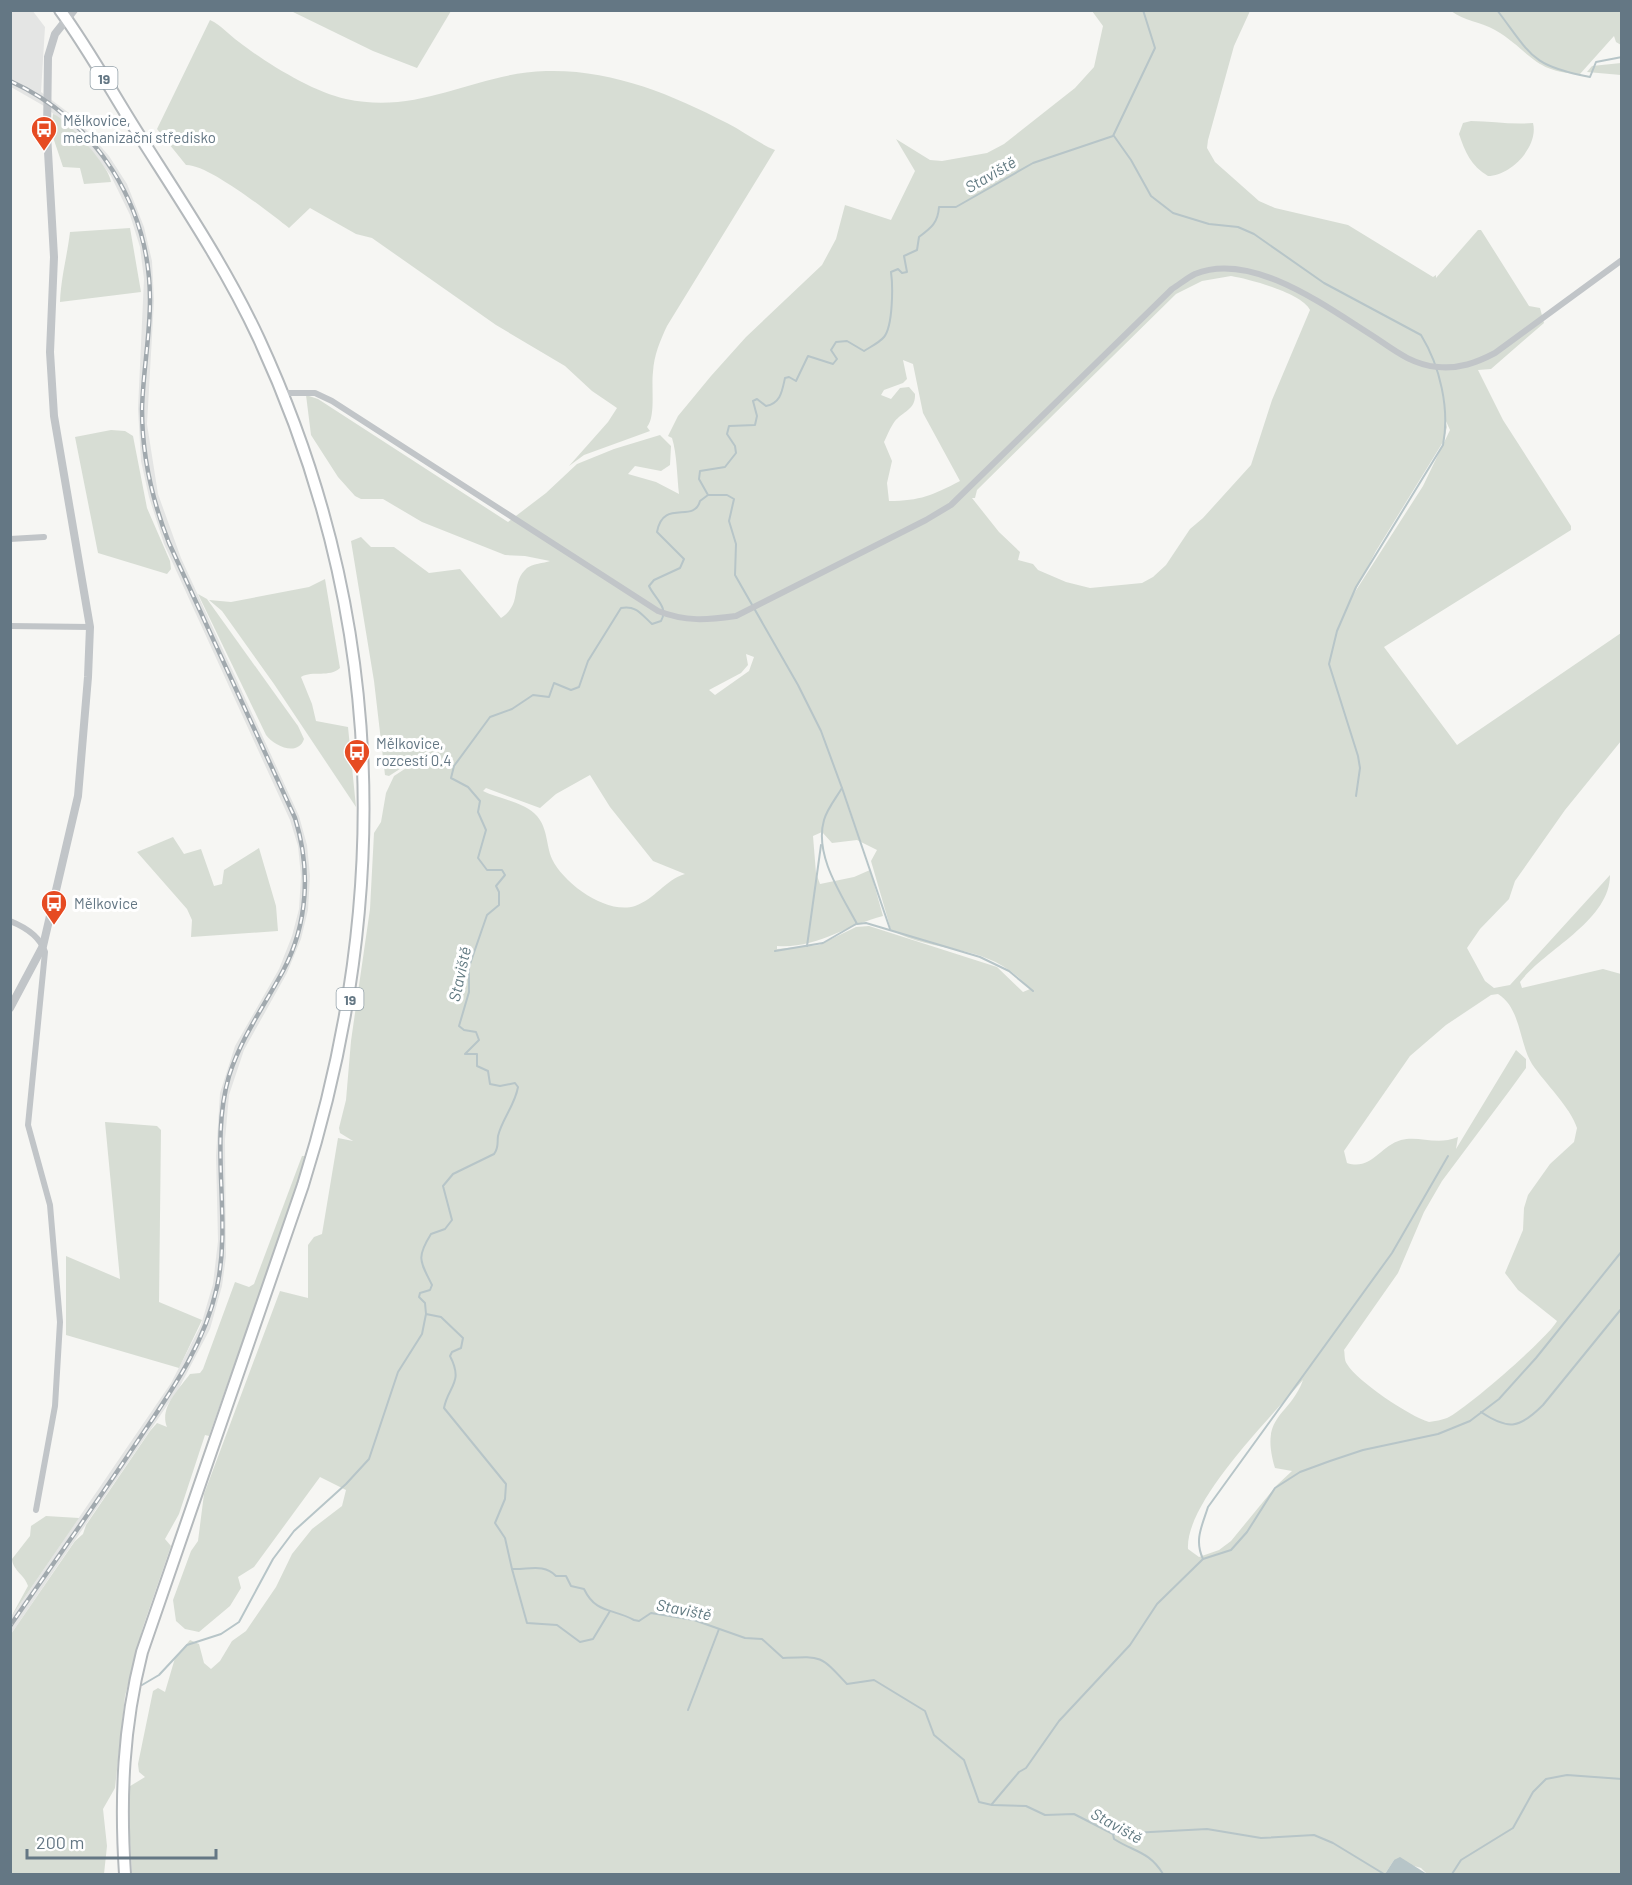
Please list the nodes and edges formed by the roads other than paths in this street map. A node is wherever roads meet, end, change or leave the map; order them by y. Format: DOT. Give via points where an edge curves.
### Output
graph roads {
  1 [pos="60,10"];
  2 [pos="74,10"];
  3 [pos="67,20"];
  4 [pos="1622,260"];
  5 [pos="282,393"];
  6 [pos="44,537"];
  7 [pos="10,539"];
  8 [pos="10,626"];
  9 [pos="90,627"];
  10 [pos="10,921"];
  11 [pos="43,946"];
  12 [pos="10,1008"];
  13 [pos="36,1510"];
  14 [pos="125,1875"];
  1 -- 3 [label="main road, 19"];
  2 -- 3 [label="street"];
  3 -- 5 [label="main road, 19" via="214,254"];
  3 -- 9 [label="street" via="52,40 48,57 47,125 54,257 50,352 54,416"];
  4 -- 5 [label="street" via="1495,353 1474,364 1453,367 1421,364 1404,357 1326,307 1265,275 1217,269 1195,274 1172,289 946,508 736,616 705,621 675,618 658,611 332,401 315,393"];
  5 -- 14 [label="main road, 19" via="308,462 338,574 354,664 365,815 357,956 335,1076 315,1149 142,1652 122,1765"];
  6 -- 7 [label="street"];
  8 -- 9 [label="street"];
  9 -- 11 [label="street" via="78,796"];
  10 -- 11 [label="street" via="27,928"];
  11 -- 12 [label="street"];
  11 -- 13 [label="street" via="28,1125 50,1205 60,1322 54,1406"];
}
